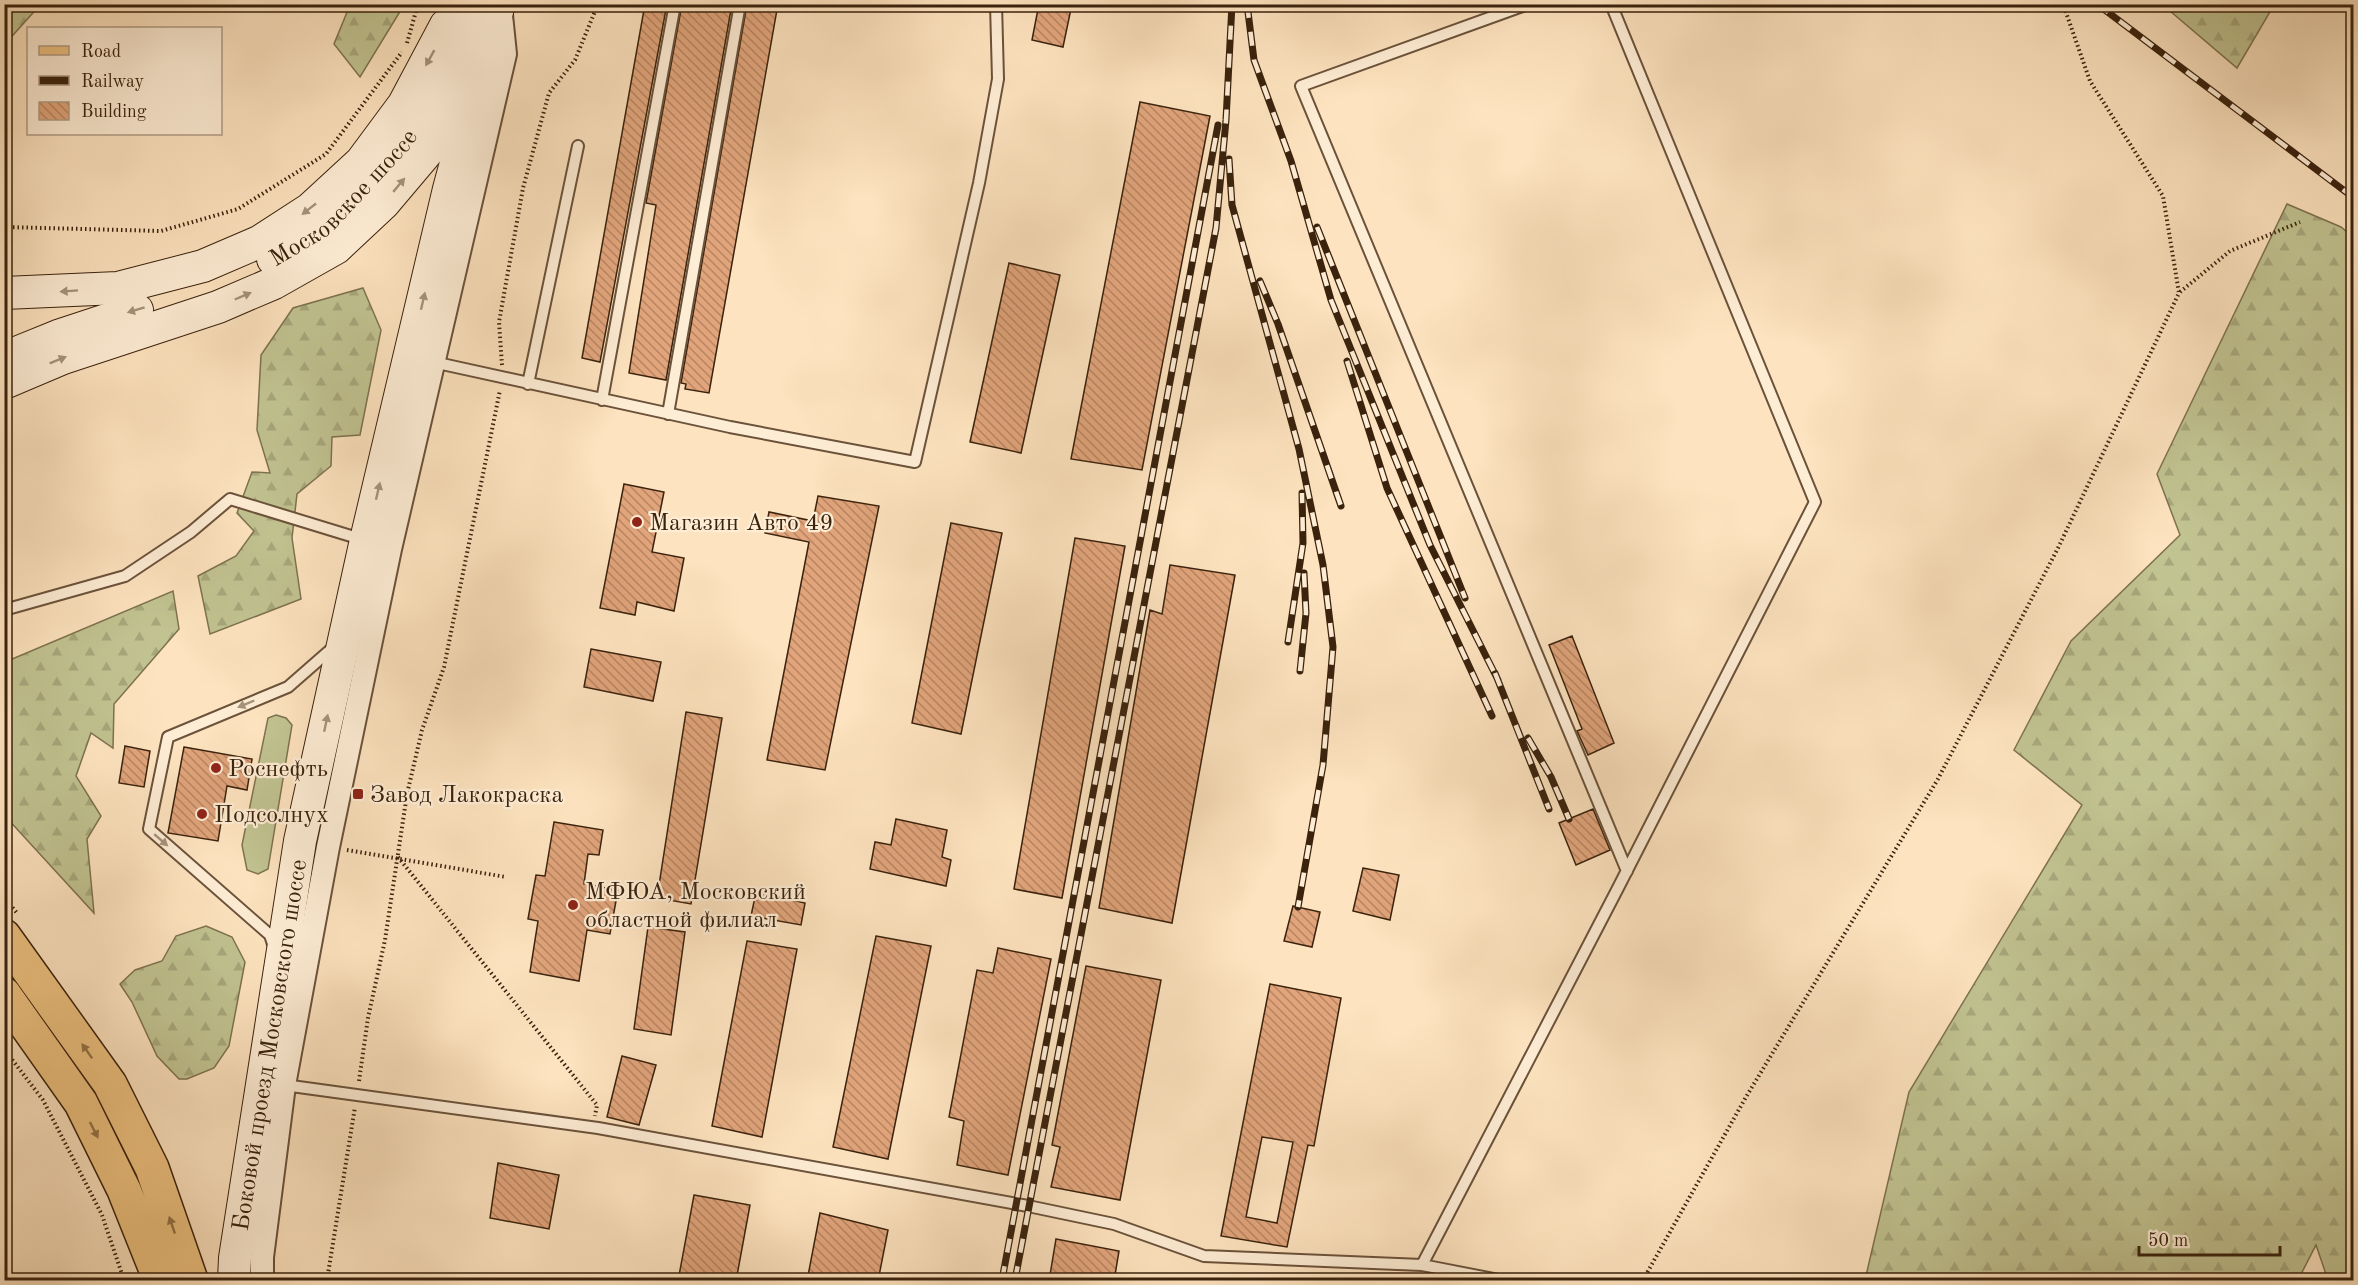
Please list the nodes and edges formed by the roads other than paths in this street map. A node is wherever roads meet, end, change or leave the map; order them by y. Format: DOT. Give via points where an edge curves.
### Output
graph roads {
  1 [pos="453,4"];
  2 [pos="473,4"];
  3 [pos="499,4"];
  4 [pos="675,4"];
  5 [pos="740,4"];
  6 [pos="996,4"];
  7 [pos="1528,4"];
  8 [pos="1611,4"];
  9 [pos="578,146"];
  10 [pos="4,293"];
  11 [pos="4,358"];
  12 [pos="432,362"];
  13 [pos="4,383"];
  14 [pos="528,384"];
  15 [pos="602,400"];
  16 [pos="668,414"];
  17 [pos="366,540"];
  18 [pos="4,610"];
  19 [pos="345,637"];
  20 [pos="1627,871"];
  21 [pos="4,936"];
  22 [pos="279,962"];
  23 [pos="4,994"];
  24 [pos="284,1085"];
  25 [pos="1422,1265"];
  26 [pos="160,1281"];
  27 [pos="191,1281"];
  28 [pos="234,1281"];
  29 [pos="262,1281"];
  30 [pos="1499,1281"];
  1 -- 10 [label="main road, one-way" via="445,31 404,104 362,162 310,209 259,243 203,266 118,288"];
  2 -- 11 [label="main road, Московское шоссе, one-way" via="435,98 403,144 325,228 268,262 210,287 58,336"];
  3 -- 12 [label="street, Боковой проезд Московского шоссе" via="505,54"];
  13 -- 3 [label="main road, one-way" via="63,358 219,307 274,283 336,248 384,203 433,145"];
  17 -- 3 [label="main road, one-way" via="449,189"];
  4 -- 15 [label="lane"];
  5 -- 16 [label="lane"];
  6 -- 16 [label="lane" via="998,79 979,183 915,462"];
  7 -- 20 [label="lane" via="1301,86"];
  8 -- 20 [label="lane" via="1815,502"];
  9 -- 14 [label="lane"];
  12 -- 14 [label="lane"];
  12 -- 24 [label="street, Боковой проезд Московского шоссе" via="328,847"];
  14 -- 15 [label="lane"];
  15 -- 16 [label="lane"];
  17 -- 18 [label="lane" via="230,499 191,532 125,576"];
  17 -- 19 [label="main road"];
  22 -- 19 [label="main road, one-way" via="300,841"];
  19 -- 22 [label="lane, one-way" via="288,687 168,737 149,829 270,935"];
  20 -- 25 [label="lane"];
  27 -- 21 [label="main road, one-way" via="152,1168 110,1084"];
  22 -- 28 [label="main road"];
  23 -- 26 [label="main road, one-way" via="81,1103 124,1190"];
  24 -- 25 [label="lane" via="593,1127 1028,1206 1114,1224 1204,1256"];
  24 -- 29 [label="street, Боковой проезд Московского шоссе"];
  25 -- 30 [label="lane"];
}
